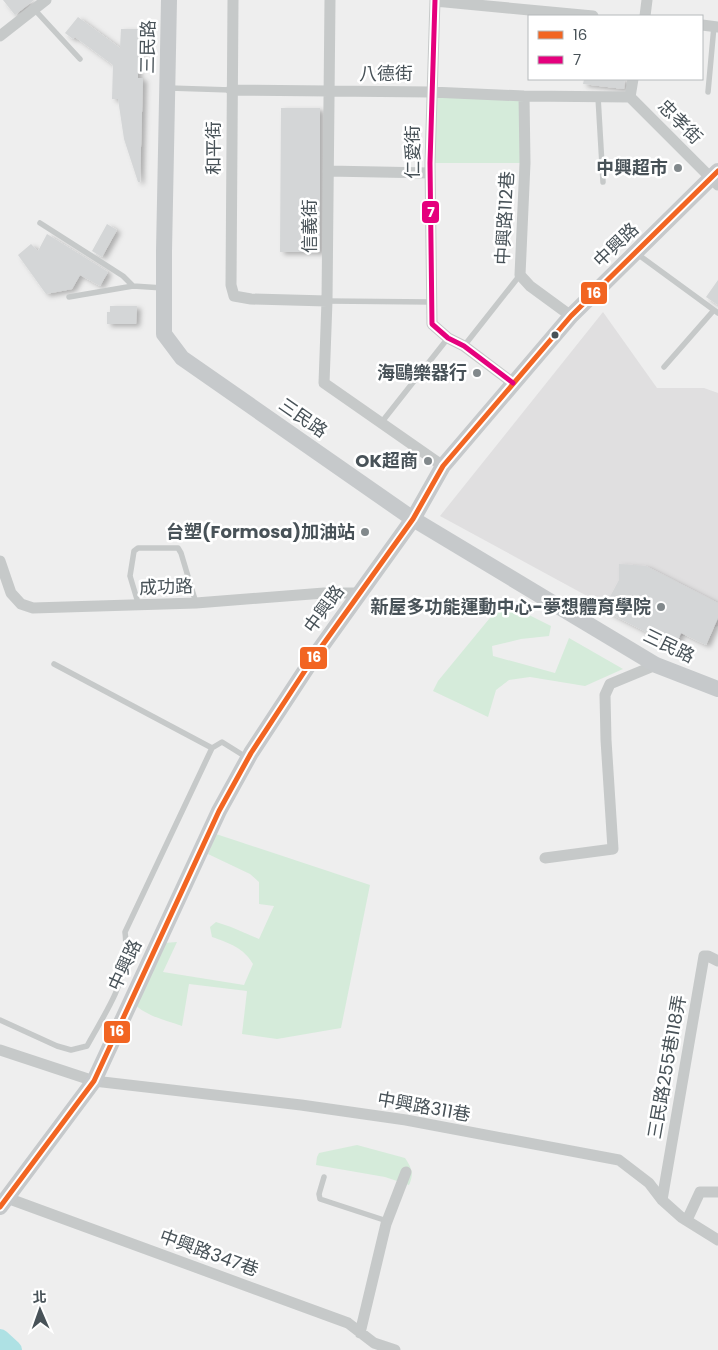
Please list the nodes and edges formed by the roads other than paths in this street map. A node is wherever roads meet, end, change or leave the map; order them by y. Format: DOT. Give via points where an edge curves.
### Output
graph roads {
  1 [pos="46,0"];
  2 [pos="169,0"];
  3 [pos="232,0"];
  4 [pos="330,0"];
  5 [pos="648,0"];
  6 [pos="435,1"];
  7 [pos="34,9"];
  8 [pos="582,15"];
  9 [pos="645,15"];
  10 [pos="703,25"];
  11 [pos="716,26"];
  12 [pos="0,36"];
  13 [pos="80,59"];
  14 [pos="633,80"];
  15 [pos="167,88"];
  16 [pos="231,90"];
  17 [pos="328,92"];
  18 [pos="431,92"];
  19 [pos="708,92"];
  20 [pos="524,96"];
  21 [pos="598,97"];
  22 [pos="630,97"];
  23 [pos="328,171"];
  24 [pos="430,173"];
  25 [pos="716,178"];
  26 [pos="604,182"];
  27 [pos="40,223"];
  28 [pos="636,253"];
  29 [pos="520,275"];
  30 [pos="133,286"];
  31 [pos="164,288"];
  32 [pos="69,297"];
  33 [pos="328,301"];
  34 [pos="431,302"];
  35 [pos="716,312"];
  36 [pos="571,316"];
  37 [pos="448,338"];
  38 [pos="464,346"];
  39 [pos="664,367"];
  40 [pos="513,382"];
  41 [pos="381,423"];
  42 [pos="443,466"];
  43 [pos="413,520"];
  44 [pos="0,561"];
  45 [pos="362,593"];
  46 [pos="196,603"];
  47 [pos="139,606"];
  48 [pos="54,664"];
  49 [pos="656,665"];
  50 [pos="718,689"];
  51 [pos="212,748"];
  52 [pos="248,758"];
  53 [pos="545,858"];
  54 [pos="718,961"];
  55 [pos="0,1020"];
  56 [pos="0,1050"];
  57 [pos="94,1081"];
  58 [pos="406,1172"];
  59 [pos="324,1177"];
  60 [pos="718,1192"];
  61 [pos="662,1200"];
  62 [pos="3,1202"];
  63 [pos="687,1220"];
  64 [pos="387,1221"];
  65 [pos="718,1240"];
  66 [pos="360,1334"];
  67 [pos="395,1350"];
  1 -- 7 [label="street"];
  2 -- 15 [label="street, 三民路"];
  3 -- 16 [label="street, 和平街"];
  4 -- 17 [label="street, 信義街"];
  5 -- 9 [label="street"];
  6 -- 8 [label="street"];
  6 -- 18 [label="street, 仁愛街"];
  7 -- 12 [label="street"];
  7 -- 13 [label="lane"];
  10 -- 11 [label="street"];
  11 -- 19 [label="lane"];
  14 -- 22 [label="street"];
  15 -- 16 [label="lane"];
  15 -- 31 [label="street, 三民路"];
  16 -- 17 [label="street, 八德街"];
  16 -- 33 [label="street, 和平街" via="231,285 234,296"];
  17 -- 18 [label="street, 八德街"];
  17 -- 23 [label="street, 信義街"];
  18 -- 20 [label="street, 八德街"];
  18 -- 24 [label="street, 仁愛街"];
  20 -- 21 [label="street, 八德街"];
  20 -- 29 [label="street, 中興路112巷"];
  21 -- 22 [label="street, 八德街"];
  21 -- 26 [label="lane"];
  22 -- 25 [label="street, 忠孝街"];
  23 -- 24 [label="street"];
  23 -- 33 [label="street, 信義街"];
  24 -- 34 [label="street, 仁愛街"];
  25 -- 28 [label="street, 中興路"];
  27 -- 30 [label="lane" via="124,276"];
  28 -- 35 [label="lane"];
  28 -- 36 [label="street, 中興路"];
  29 -- 36 [label="street, 中興路112巷"];
  29 -- 38 [label="lane"];
  30 -- 31 [label="lane"];
  30 -- 32 [label="lane"];
  31 -- 43 [label="street, 三民路" via="164,334 182,358"];
  33 -- 34 [label="lane"];
  33 -- 41 [label="street, 信義街" via="324,383"];
  34 -- 37 [label="street, 仁愛街" via="432,324"];
  35 -- 39 [label="lane"];
  36 -- 40 [label="street, 中興路"];
  37 -- 38 [label="street, 仁愛街"];
  37 -- 41 [label="lane"];
  38 -- 40 [label="street, 仁愛街"];
  40 -- 42 [label="street, 中興路"];
  41 -- 42 [label="street"];
  42 -- 43 [label="street, 中興路"];
  43 -- 45 [label="street, 中興路"];
  43 -- 49 [label="street, 三民路"];
  44 -- 47 [label="street, 成功路" via="11,593 21,604 33,608"];
  45 -- 46 [label="street, 成功路"];
  45 -- 52 [label="street, 中興路" via="314,656"];
  46 -- 47 [label="street, 成功路"];
  46 -- 47 [label="lane" via="178,548 138,548 134,551 130,576"];
  48 -- 51 [label="lane"];
  49 -- 50 [label="street, 三民路"];
  49 -- 53 [label="street" via="610,684 605,695 613,849"];
  51 -- 52 [label="lane" via="222,742"];
  51 -- 55 [label="lane" via="126,932 126,956 119,984 86,1046 72,1050 57,1046"];
  52 -- 57 [label="street, 中興路" via="219,811"];
  54 -- 61 [label="street, 三民路255巷118弄" via="704,956"];
  56 -- 57 [label="street, 中興路311巷"];
  57 -- 61 [label="street, 中興路311巷" via="406,1120 618,1160 649,1183"];
  57 -- 62 [label="street, 中興路"];
  58 -- 64 [label="street"];
  59 -- 64 [label="lane" via="320,1199"];
  60 -- 63 [label="street" via="700,1192"];
  61 -- 63 [label="street, 中興路311巷"];
  62 -- 66 [label="street, 中興路347巷" via="348,1323"];
  63 -- 65 [label="street, 中興路311巷"];
  64 -- 66 [label="street"];
  66 -- 67 [label="street, 中興路347巷"];
}
